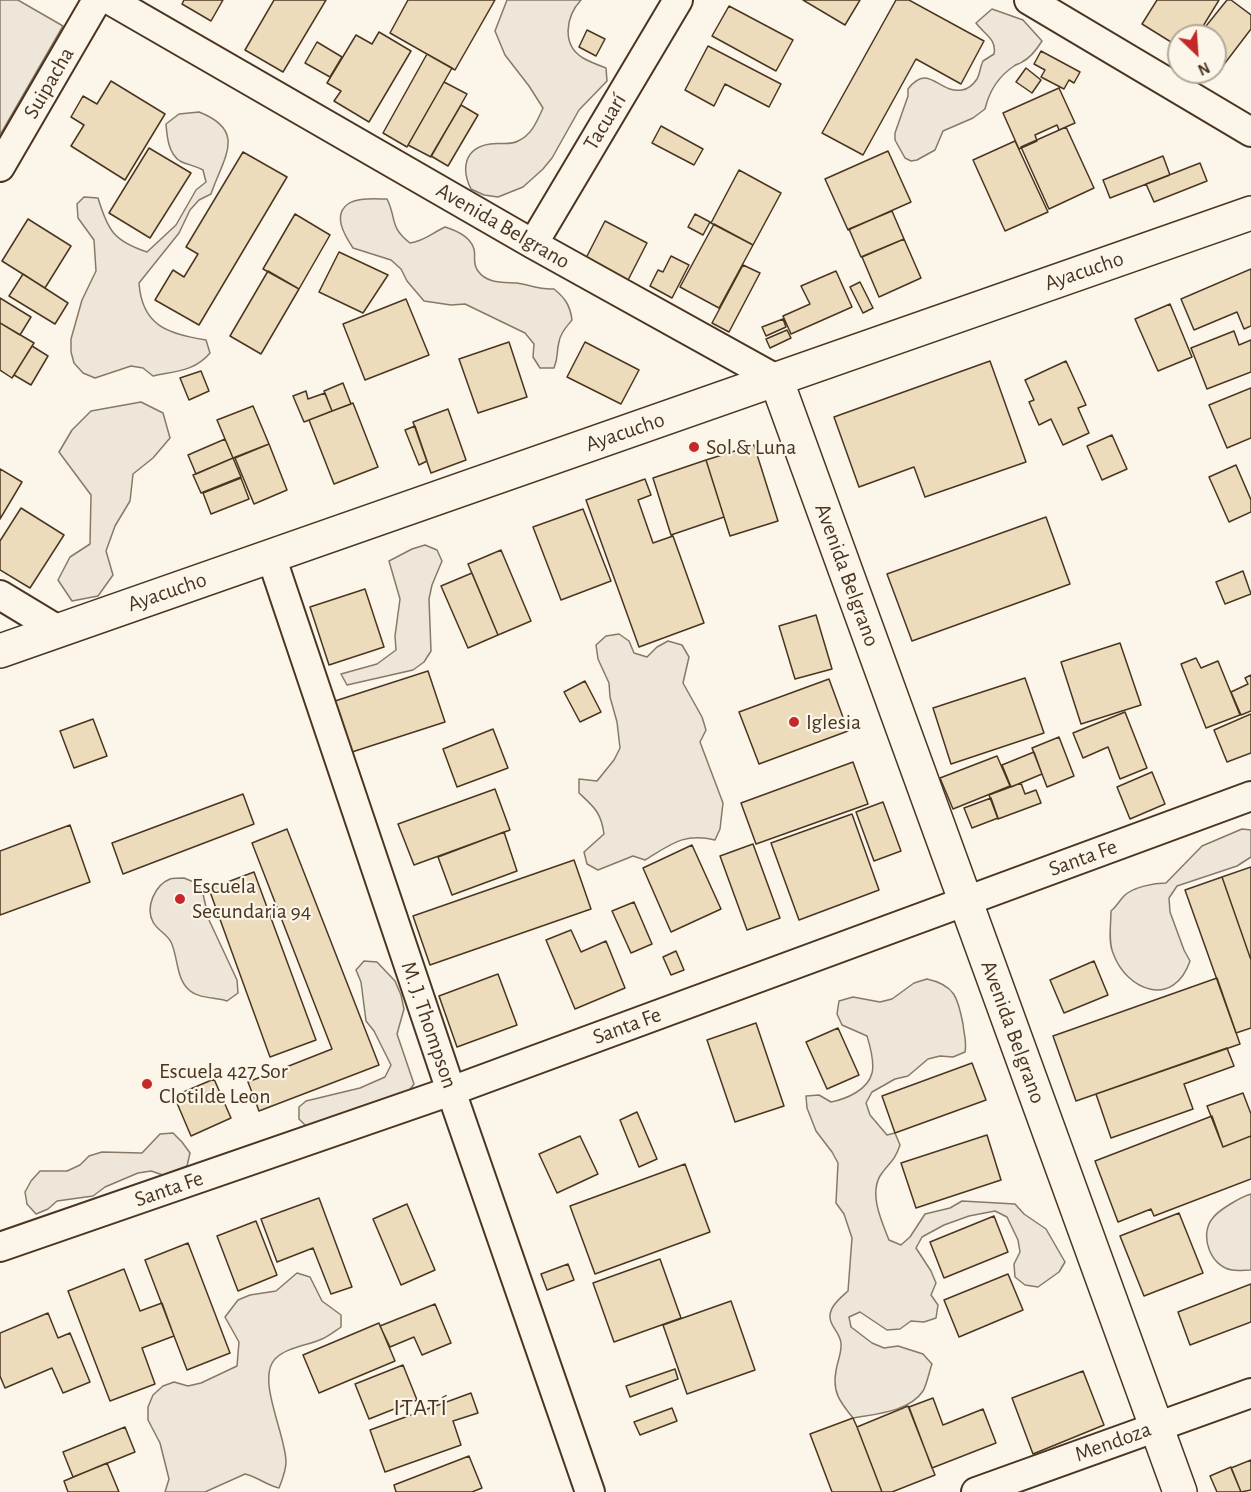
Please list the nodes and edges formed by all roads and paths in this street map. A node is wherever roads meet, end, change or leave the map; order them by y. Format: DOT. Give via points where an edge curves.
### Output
graph roads {
  1 [pos="97,0"];
  2 [pos="110,0"];
  3 [pos="678,0"];
  4 [pos="1029,0"];
  5 [pos="1251,132"];
  6 [pos="0,166"];
  7 [pos="1251,213"];
  8 [pos="533,244"];
  9 [pos="776,379"];
  10 [pos="271,556"];
  11 [pos="0,595"];
  12 [pos="58,630"];
  13 [pos="0,651"];
  14 [pos="1251,796"];
  15 [pos="965,900"];
  16 [pos="451,1091"];
  17 [pos="0,1247"];
  18 [pos="1251,1393"];
  19 [pos="1156,1426"];
  20 [pos="590,1492"];
  21 [pos="976,1492"];
  22 [pos="1180,1492"];
  1 -- 6 [label="street, Suipacha"];
  2 -- 8 [label="street, Avenida Belgrano"];
  3 -- 8 [label="street, Tacuarí"];
  4 -- 5 [label="street"];
  7 -- 9 [label="street, Ayacucho"];
  8 -- 9 [label="street, Avenida Belgrano"];
  9 -- 10 [label="street, Ayacucho"];
  9 -- 15 [label="street, Avenida Belgrano"];
  10 -- 12 [label="street, Ayacucho"];
  10 -- 16 [label="street, M. J. Thompson"];
  11 -- 12 [label="street"];
  12 -- 13 [label="street, Ayacucho"];
  14 -- 15 [label="street, Santa Fe"];
  15 -- 16 [label="street, Santa Fe"];
  15 -- 19 [label="street, Avenida Belgrano"];
  16 -- 17 [label="street, Santa Fe"];
  16 -- 20 [label="street, M. J. Thompson"];
  18 -- 19 [label="street, Mendoza"];
  19 -- 21 [label="street, Mendoza"];
  19 -- 22 [label="street, Avenida Belgrano"];
}
